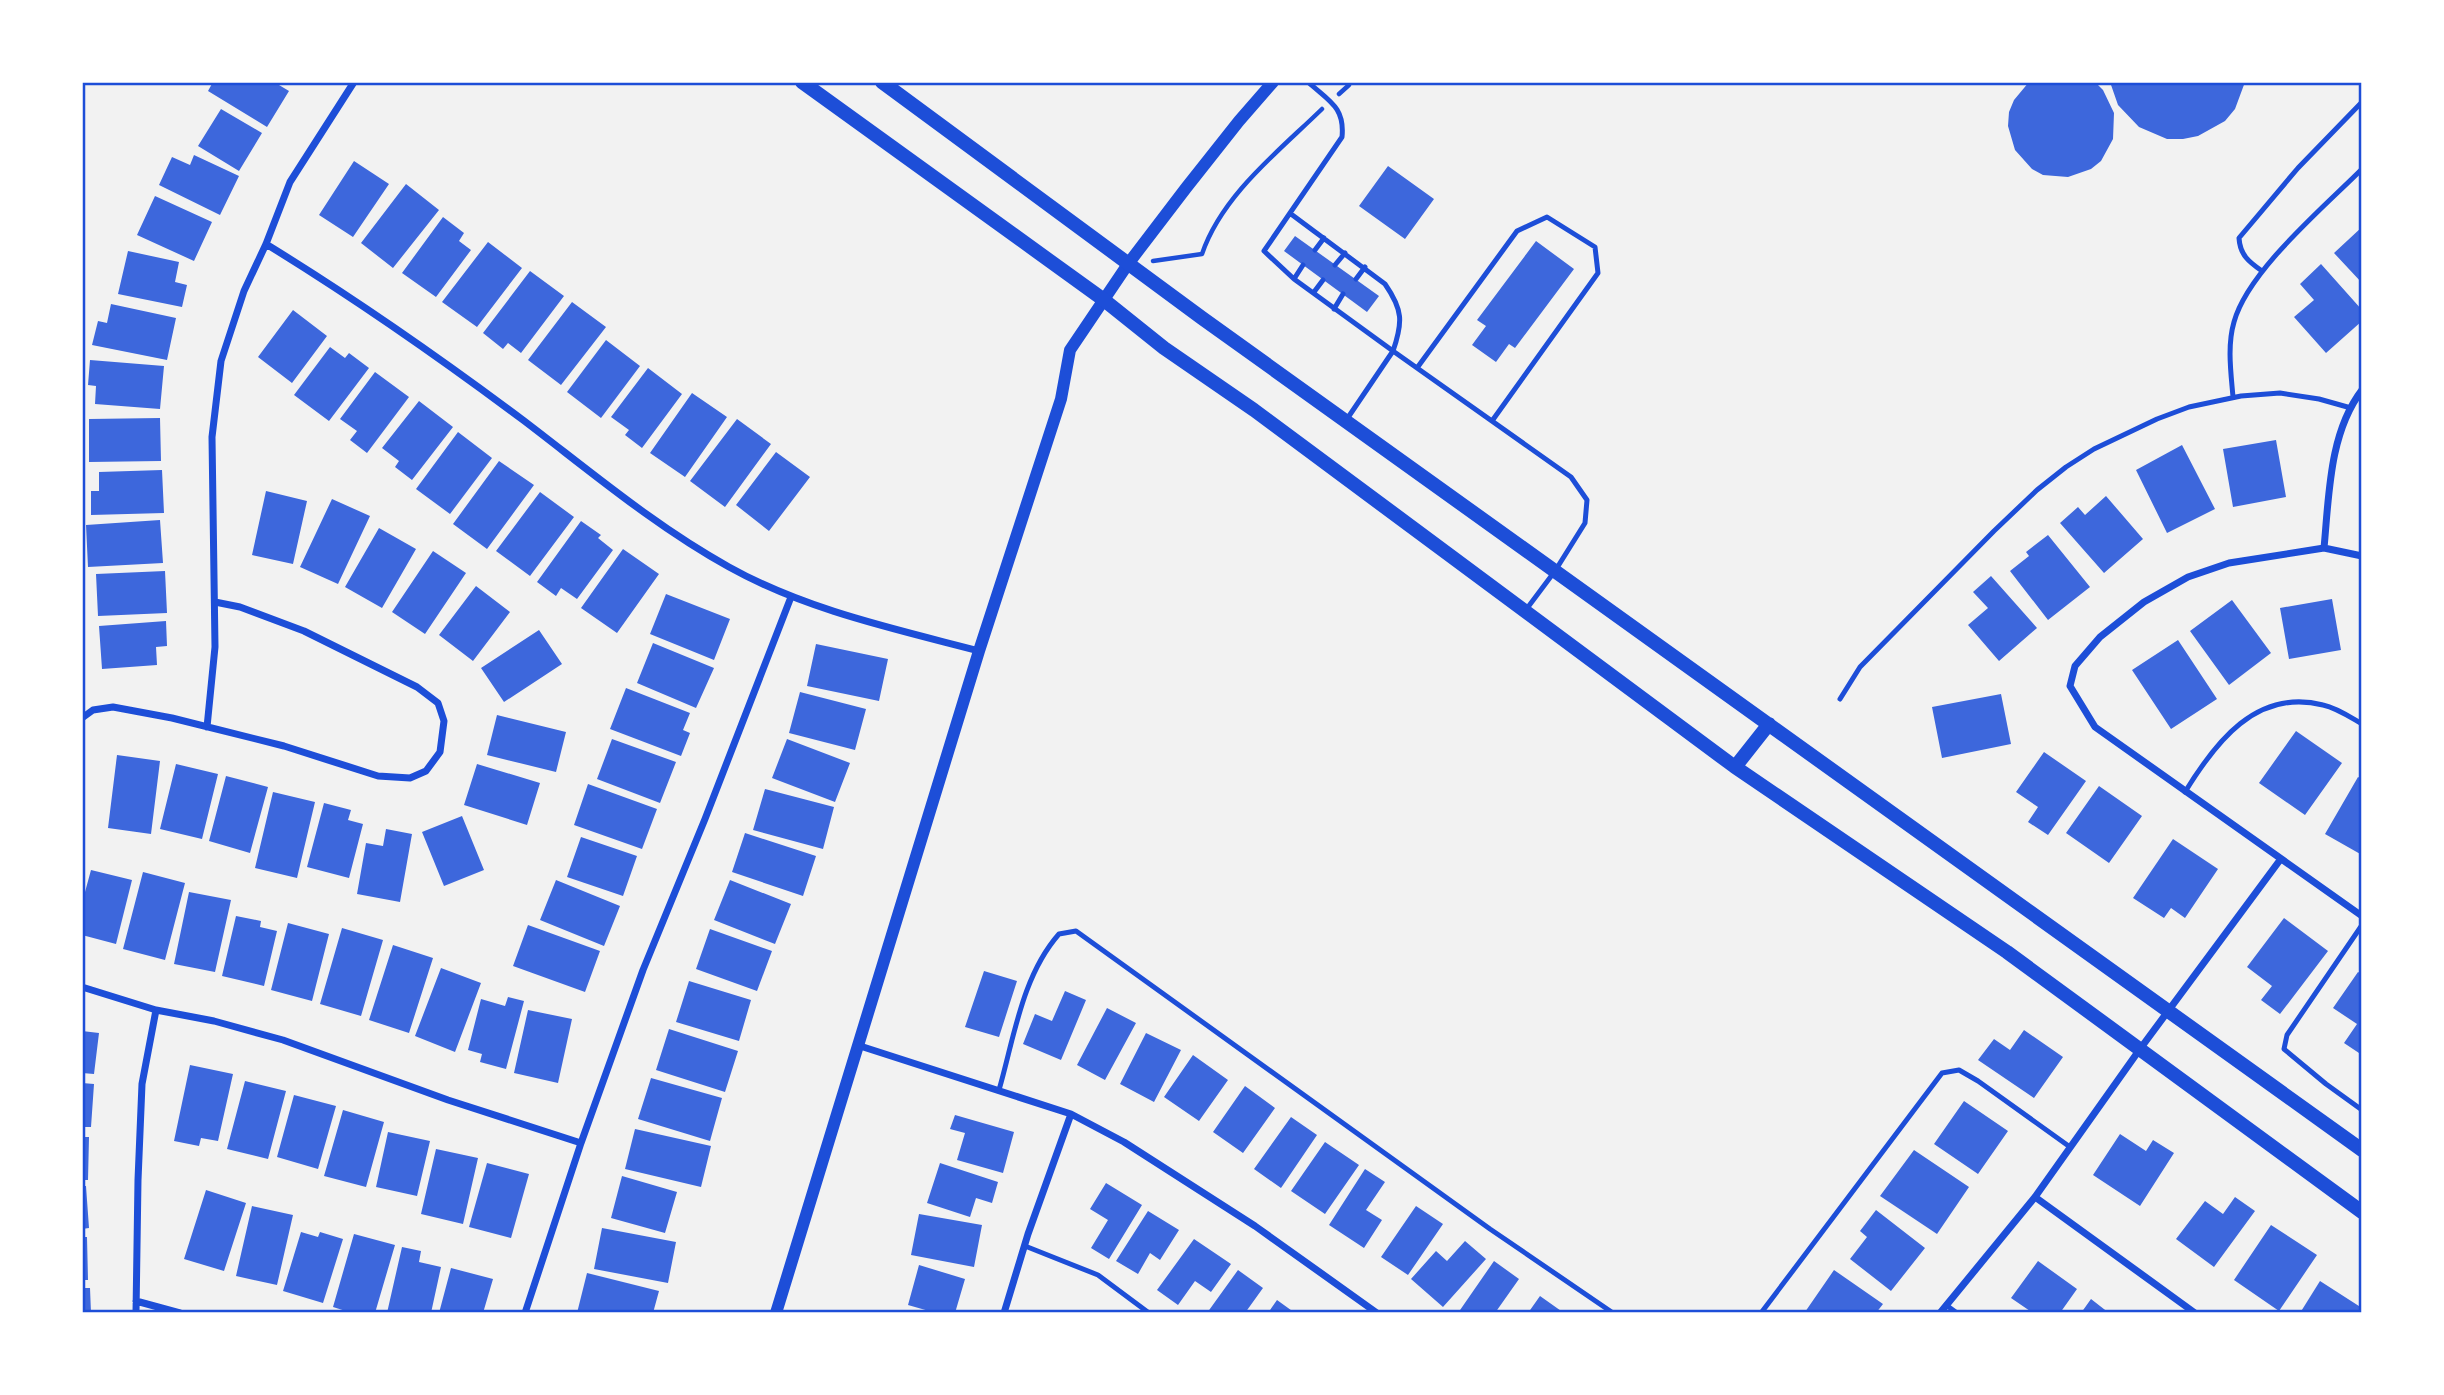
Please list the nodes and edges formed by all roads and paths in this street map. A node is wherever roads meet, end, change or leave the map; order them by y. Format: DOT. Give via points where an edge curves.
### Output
graph roads {
  1 [pos="354,82"];
  2 [pos="802,82"];
  3 [pos="882,82"];
  4 [pos="1273,82"];
  5 [pos="1308,82"];
  6 [pos="1349,85"];
  7 [pos="1329,102"];
  8 [pos="2362,102"];
  9 [pos="2362,169"];
  10 [pos="1291,214"];
  11 [pos="1324,238"];
  12 [pos="266,244"];
  13 [pos="1315,250"];
  14 [pos="1345,253"];
  15 [pos="1128,264"];
  16 [pos="1303,265"];
  17 [pos="1335,265"];
  18 [pos="1365,267"];
  19 [pos="2262,271"];
  20 [pos="1294,279"];
  21 [pos="1356,279"];
  22 [pos="1323,280"];
  23 [pos="1314,292"];
  24 [pos="1343,294"];
  25 [pos="1104,300"];
  26 [pos="1334,309"];
  27 [pos="1393,351"];
  28 [pos="1418,368"];
  29 [pos="2362,390"];
  30 [pos="2233,397"];
  31 [pos="2351,408"];
  32 [pos="1345,421"];
  33 [pos="1492,421"];
  34 [pos="2324,548"];
  35 [pos="2362,556"];
  36 [pos="1555,571"];
  37 [pos="791,597"];
  38 [pos="215,602"];
  39 [pos="1525,611"];
  40 [pos="979,651"];
  41 [pos="1840,699"];
  42 [pos="82,718"];
  43 [pos="1769,724"];
  44 [pos="2362,724"];
  45 [pos="207,727"];
  46 [pos="1735,766"];
  47 [pos="2185,792"];
  48 [pos="2280,860"];
  49 [pos="2362,916"];
  50 [pos="2362,925"];
  51 [pos="82,987"];
  52 [pos="156,1010"];
  53 [pos="2170,1012"];
  54 [pos="857,1045"];
  55 [pos="2140,1049"];
  56 [pos="999,1090"];
  57 [pos="2362,1110"];
  58 [pos="1071,1114"];
  59 [pos="581,1143"];
  60 [pos="2070,1147"];
  61 [pos="2362,1150"];
  62 [pos="2035,1196"];
  63 [pos="2362,1212"];
  64 [pos="1025,1245"];
  65 [pos="136,1301"];
  66 [pos="1946,1305"];
  67 [pos="136,1313"];
  68 [pos="180,1313"];
  69 [pos="525,1313"];
  70 [pos="776,1313"];
  71 [pos="1003,1313"];
  72 [pos="1149,1313"];
  73 [pos="1377,1313"];
  74 [pos="1613,1313"];
  75 [pos="1761,1313"];
  76 [pos="1940,1313"];
  77 [pos="1957,1313"];
  78 [pos="2195,1313"];
  1 -- 12 [label="street" via="290,182"];
  2 -- 25 [label="main road"];
  3 -- 15 [label="main road"];
  4 -- 15 [label="street"];
  5 -- 7 [label="lane"];
  6 -- 7 [label="path"];
  7 -- 10 [label="lane" via="1344,121 1342,137"];
  7 -- 15 [label="path" via="1234,198 1208,235 1202,254"];
  8 -- 19 [label="lane" via="2239,238 2245,258"];
  9 -- 19 [label="lane"];
  10 -- 11 [label="lane"];
  10 -- 20 [label="lane" via="1264,251"];
  11 -- 13 [label="lane"];
  11 -- 14 [label="lane"];
  12 -- 37 [label="street" via="423,348 678,537"];
  12 -- 38 [label="street" via="230,328 217,386 212,437"];
  14 -- 17 [label="lane"];
  14 -- 18 [label="lane"];
  15 -- 25 [label="street"];
  15 -- 32 [label="main road"];
  16 -- 20 [label="lane"];
  18 -- 21 [label="lane"];
  18 -- 27 [label="lane" via="1394,297 1401,328"];
  19 -- 30 [label="lane" via="2232,325"];
  20 -- 23 [label="lane"];
  22 -- 23 [label="lane"];
  23 -- 26 [label="lane"];
  24 -- 26 [label="lane"];
  25 -- 39 [label="main road"];
  25 -- 40 [label="street" via="1070,350 1061,398"];
  26 -- 27 [label="lane"];
  27 -- 28 [label="lane"];
  27 -- 32 [label="lane"];
  28 -- 33 [label="lane"];
  28 -- 33 [label="lane" via="1517,231 1547,217 1595,247 1598,273"];
  29 -- 31 [label="street"];
  30 -- 31 [label="lane" via="2280,393"];
  30 -- 41 [label="lane" via="2157,419 2066,467 2037,490 1860,667"];
  31 -- 34 [label="street" via="2330,482"];
  32 -- 36 [label="main road"];
  33 -- 36 [label="lane" via="1571,477 1587,500 1585,523"];
  34 -- 35 [label="street"];
  34 -- 47 [label="street" via="2230,564 2188,577 2144,602 2100,637 2075,666 2070,687 2095,727"];
  36 -- 39 [label="lane"];
  36 -- 43 [label="main road"];
  37 -- 40 [label="street"];
  37 -- 59 [label="street" via="643,970"];
  38 -- 45 [label="street"];
  38 -- 45 [label="street" via="304,631 417,687 438,703 444,721 440,752 426,771 411,778 378,776"];
  39 -- 46 [label="main road"];
  40 -- 54 [label="street"];
  42 -- 45 [label="street" via="93,710 113,707"];
  43 -- 46 [label="main road"];
  43 -- 53 [label="main road"];
  44 -- 47 [label="lane" via="2322,705 2283,704 2253,714 2223,739"];
  46 -- 55 [label="main road"];
  47 -- 48 [label="street"];
  48 -- 49 [label="street"];
  48 -- 53 [label="street"];
  50 -- 57 [label="lane" via="2287,1035 2284,1049"];
  51 -- 52 [label="street"];
  52 -- 59 [label="street" via="283,1040"];
  52 -- 65 [label="street" via="142,1084"];
  53 -- 55 [label="street"];
  53 -- 61 [label="main road"];
  54 -- 56 [label="street"];
  54 -- 70 [label="street"];
  55 -- 60 [label="street"];
  55 -- 63 [label="main road"];
  56 -- 58 [label="street"];
  56 -- 74 [label="lane" via="1027,990 1045,953 1059,934 1076,932"];
  58 -- 64 [label="street"];
  58 -- 73 [label="street" via="1124,1142 1255,1226"];
  59 -- 69 [label="street"];
  60 -- 62 [label="street"];
  60 -- 75 [label="lane" via="1959,1070 1942,1073"];
  62 -- 66 [label="street"];
  62 -- 78 [label="street"];
  64 -- 71 [label="street"];
  64 -- 72 [label="lane" via="1098,1275"];
  65 -- 67 [label="street"];
  65 -- 68 [label="street"];
  66 -- 76 [label="street"];
  66 -- 77 [label="lane"];
}
